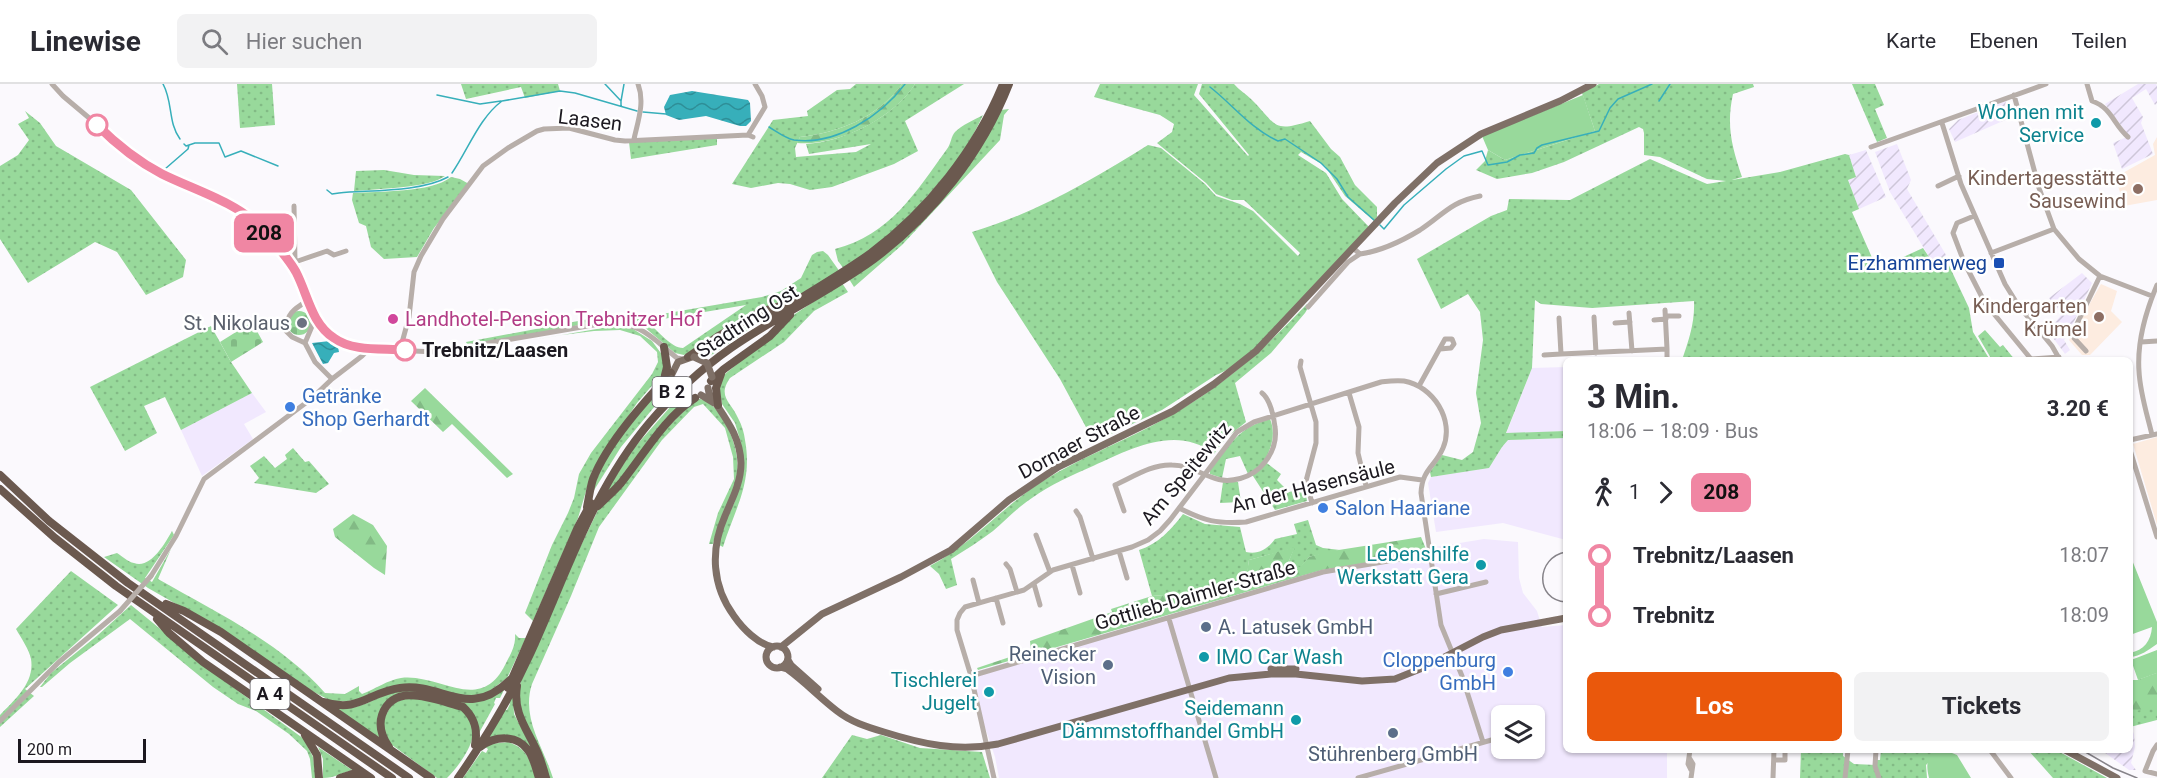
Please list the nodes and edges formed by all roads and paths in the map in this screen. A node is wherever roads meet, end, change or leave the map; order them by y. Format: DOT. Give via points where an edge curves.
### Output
graph roads {
  1 [pos="52,84"];
  2 [pos="638,84"];
  3 [pos="755,84"];
  4 [pos="1003,84"];
  5 [pos="1009,84"];
  6 [pos="1593,84"];
  7 [pos="2046,84"];
  8 [pos="2087,84"];
  9 [pos="2014,95"];
  10 [pos="1942,123"];
  11 [pos="982,134"];
  12 [pos="2128,137"];
  13 [pos="634,139"];
  14 [pos="1871,147"];
  15 [pos="1959,176"];
  16 [pos="1938,186"];
  17 [pos="1480,196"];
  18 [pos="294,206"];
  19 [pos="1974,216"];
  20 [pos="2054,229"];
  21 [pos="1353,249"];
  22 [pos="346,251"];
  23 [pos="1991,253"];
  24 [pos="1360,254"];
  25 [pos="294,265"];
  26 [pos="2100,276"];
  27 [pos="2157,285"];
  28 [pos="2152,296"];
  29 [pos="307,301"];
  30 [pos="794,305"];
  31 [pos="1308,307"];
  32 [pos="1629,313"];
  33 [pos="1666,315"];
  34 [pos="1679,316"];
  35 [pos="1594,317"];
  36 [pos="1559,318"];
  37 [pos="315,319"];
  38 [pos="1654,320"];
  39 [pos="1630,322"];
  40 [pos="1615,323"];
  41 [pos="1560,326"];
  42 [pos="1551,327"];
  43 [pos="2157,341"];
  44 [pos="2141,342"];
  45 [pos="305,343"];
  46 [pos="664,347"];
  47 [pos="369,349"];
  48 [pos="1440,349"];
  49 [pos="1667,349"];
  50 [pos="400,350"];
  51 [pos="1632,351"];
  52 [pos="2086,351"];
  53 [pos="1596,352"];
  54 [pos="1561,354"];
  55 [pos="1544,355"];
  56 [pos="1667,357"];
  57 [pos="2029,357"];
  58 [pos="2058,357"];
  59 [pos="688,358"];
  60 [pos="1301,361"];
  61 [pos="724,369"];
  62 [pos="670,375"];
  63 [pos="332,379"];
  64 [pos="710,382"];
  65 [pos="1419,386"];
  66 [pos="1263,393"];
  67 [pos="1349,393"];
  68 [pos="695,397"];
  69 [pos="1311,404"];
  70 [pos="718,405"];
  71 [pos="1272,415"];
  72 [pos="2155,434"];
  73 [pos="2133,439"];
  74 [pos="2133,473"];
  75 [pos="1204,474"];
  76 [pos="0,475"];
  77 [pos="1422,480"];
  78 [pos="1366,486"];
  79 [pos="0,489"];
  80 [pos="1312,503"];
  81 [pos="1179,508"];
  82 [pos="1076,511"];
  83 [pos="589,512"];
  84 [pos="1124,512"];
  85 [pos="1036,535"];
  86 [pos="2157,537"];
  87 [pos="1119,551"];
  88 [pos="1430,554"];
  89 [pos="1093,559"];
  90 [pos="1006,564"];
  91 [pos="1072,565"];
  92 [pos="1050,572"];
  93 [pos="1127,578"];
  94 [pos="973,580"];
  95 [pos="1486,582"];
  96 [pos="1034,584"];
  97 [pos="1017,592"];
  98 [pos="1080,593"];
  99 [pos="1436,594"];
  100 [pos="996,598"];
  101 [pos="154,600"];
  102 [pos="979,603"];
  103 [pos="1040,605"];
  104 [pos="149,609"];
  105 [pos="1169,619"];
  106 [pos="1563,619"];
  107 [pos="1003,623"];
  108 [pos="798,633"];
  109 [pos="755,638"];
  110 [pos="777,647"];
  111 [pos="1452,653"];
  112 [pos="767,654"];
  113 [pos="788,656"];
  114 [pos="780,667"];
  115 [pos="971,676"];
  116 [pos="515,679"];
  117 [pos="1189,686"];
  118 [pos="318,700"];
  119 [pos="0,721"];
  120 [pos="299,728"];
  121 [pos="1491,740"];
  122 [pos="1483,742"];
  123 [pos="986,744"];
  124 [pos="2157,746"];
  125 [pos="476,748"];
  126 [pos="390,750"];
  127 [pos="1690,753"];
  128 [pos="1774,753"];
  129 [pos="1785,753"];
  130 [pos="1848,753"];
  131 [pos="1876,753"];
  132 [pos="1992,753"];
  133 [pos="2071,753"];
  134 [pos="1774,760"];
  135 [pos="2157,774"];
  136 [pos="319,778"];
  137 [pos="340,778"];
  138 [pos="371,778"];
  139 [pos="392,778"];
  140 [pos="409,778"];
  141 [pos="430,778"];
  142 [pos="455,778"];
  143 [pos="539,778"];
  144 [pos="546,778"];
  145 [pos="994,778"];
  146 [pos="1216,778"];
  147 [pos="1358,778"];
  148 [pos="1691,778"];
  149 [pos="1773,778"];
  150 [pos="1845,778"];
  151 [pos="1879,778"];
  152 [pos="2011,778"];
  153 [pos="2117,778"];
  1 -- 25 [label="street" via="103,130 162,174 245,214"];
  2 -- 13 [label="street, Laasen" via="641,108"];
  3 -- 13 [label="street, Laasen" via="765,107 751,136"];
  4 -- 11 [label="highway, Stadtring Ost / B 2"];
  5 -- 11 [label="highway, Stadtring Ost / B 2"];
  6 -- 21 [label="main road, Dornaer Straße" via="1460,146 1415,183"];
  7 -- 9 [label="street"];
  8 -- 12 [label="street" via="2092,101 2106,108"];
  9 -- 10 [label="street"];
  9 -- 20 [label="street"];
  10 -- 14 [label="street"];
  10 -- 15 [label="street"];
  11 -- 30 [label="highway, Stadtring Ost / B 2" via="943,194 911,227 874,258"];
  13 -- 50 [label="street, Laasen" via="615,140 569,128 537,131 483,166 443,219 414,272 409,317"];
  15 -- 16 [label="street"];
  15 -- 19 [label="street"];
  17 -- 24 [label="street" via="1449,207 1421,230 1392,245"];
  18 -- 25 [label="street"];
  19 -- 23 [label="street"];
  19 -- 57 [label="street" via="1957,223 1953,230 1964,262 1985,303"];
  20 -- 23 [label="street"];
  20 -- 26 [label="street" via="2079,259"];
  21 -- 24 [label="street"];
  21 -- 108 [label="main road, Dornaer Straße" via="1256,351 1194,398 1058,467 1009,500 951,550 822,614"];
  22 -- 25 [label="street" via="334,255 327,251"];
  23 -- 58 [label="street" via="2018,305"];
  24 -- 31 [label="street"];
  25 -- 29 [label="street"];
  26 -- 28 [label="street"];
  26 -- 52 [label="street" via="2074,330 2074,338"];
  27 -- 28 [label="street"];
  28 -- 44 [label="street"];
  29 -- 37 [label="street"];
  29 -- 45 [label="street" via="292,310 286,323 286,331"];
  30 -- 59 [label="highway, B 2" via="760,312"];
  30 -- 61 [label="highway, B 2" via="770,336"];
  30 -- 83 [label="highway, Stadtring Ost / B 2" via="730,348 674,396 623,458"];
  32 -- 39 [label="street"];
  33 -- 34 [label="street"];
  33 -- 38 [label="street"];
  33 -- 49 [label="street"];
  35 -- 53 [label="street"];
  36 -- 41 [label="street"];
  37 -- 45 [label="street"];
  37 -- 47 [label="street" via="337,341"];
  39 -- 40 [label="street"];
  39 -- 51 [label="street"];
  41 -- 42 [label="street"];
  41 -- 54 [label="street"];
  43 -- 44 [label="street"];
  44 -- 72 [label="street" via="2142,398"];
  45 -- 63 [label="street" via="315,362"];
  46 -- 50 [label="street" via="649,333 620,322 436,352"];
  46 -- 59 [label="street" via="677,358"];
  46 -- 62 [label="highway, B 2"];
  46 -- 62 [label="street" via="673,361"];
  47 -- 50 [label="street"];
  47 -- 63 [label="street"];
  48 -- 65 [label="street"];
  49 -- 51 [label="street"];
  49 -- 56 [label="street"];
  51 -- 53 [label="street"];
  53 -- 54 [label="street"];
  54 -- 55 [label="street"];
  59 -- 62 [label="main road"];
  59 -- 64 [label="main road, bridge" via="707,363"];
  60 -- 69 [label="street"];
  61 -- 64 [label="highway, B 2"];
  61 -- 70 [label="highway, B 2" via="716,388"];
  62 -- 68 [label="main road, bridge" via="676,391"];
  62 -- 83 [label="highway, B 2" via="630,420 600,465"];
  63 -- 119 [label="street, bridge" via="204,479 176,536 150,576 120,611 59,662"];
  64 -- 68 [label="main road"];
  64 -- 70 [label="main road" via="709,393"];
  65 -- 67 [label="street, Am Speitewitz" via="1406,381 1381,382"];
  65 -- 77 [label="street" via="1437,402 1446,421 1443,449"];
  66 -- 71 [label="street"];
  67 -- 69 [label="street, Am Speitewitz"];
  67 -- 78 [label="street" via="1359,427 1358,453"];
  68 -- 70 [label="main road"];
  68 -- 83 [label="highway, B 2" via="646,448 621,482"];
  69 -- 71 [label="street, Am Speitewitz"];
  69 -- 80 [label="street" via="1316,443 1306,481"];
  70 -- 109 [label="main road" via="738,442 741,468 717,537 716,576 730,612"];
  71 -- 75 [label="street, Am Speitewitz" via="1237,432"];
  71 -- 75 [label="street" via="1274,444 1262,466 1238,479 1220,480"];
  72 -- 73 [label="street"];
  74 -- 86 [label="street"];
  75 -- 81 [label="street, Am Speitewitz"];
  75 -- 84 [label="street" via="1165,465 1115,485"];
  76 -- 101 [label="highway, A 4" via="62,532"];
  77 -- 78 [label="street, An der Hasensäule" via="1400,477"];
  77 -- 88 [label="street"];
  78 -- 80 [label="street, An der Hasensäule"];
  79 -- 104 [label="highway, A 4" via="72,552"];
  80 -- 81 [label="street, An der Hasensäule" via="1246,522 1225,523 1203,520"];
  81 -- 87 [label="street, Am Speitewitz" via="1148,540"];
  82 -- 89 [label="street"];
  83 -- 116 [label="highway, Stadtring Ost / B 2"];
  85 -- 92 [label="street"];
  87 -- 89 [label="street, Am Speitewitz"];
  87 -- 93 [label="street"];
  88 -- 99 [label="street"];
  88 -- 105 [label="street, Gottlieb-Daimler-Straße" via="1323,572"];
  89 -- 91 [label="street, Am Speitewitz"];
  90 -- 97 [label="street"];
  91 -- 92 [label="street, Am Speitewitz"];
  91 -- 98 [label="street"];
  92 -- 96 [label="street, Am Speitewitz"];
  94 -- 102 [label="street"];
  95 -- 99 [label="street"];
  96 -- 97 [label="street, Am Speitewitz"];
  96 -- 103 [label="street"];
  97 -- 100 [label="street, Am Speitewitz"];
  99 -- 111 [label="street" via="1442,631"];
  100 -- 102 [label="street, Am Speitewitz"];
  100 -- 107 [label="street"];
  101 -- 118 [label="highway" via="184,611 221,632"];
  101 -- 140 [label="highway, A 4"];
  102 -- 115 [label="street, Am Speitewitz" via="965,608 957,620"];
  104 -- 120 [label="highway" via="169,633 203,662"];
  104 -- 139 [label="highway, A 4"];
  105 -- 115 [label="street, Gottlieb-Daimler-Straße"];
  105 -- 117 [label="street"];
  106 -- 111 [label="main road" via="1501,630"];
  108 -- 110 [label="main road, Dornaer Straße"];
  108 -- 113 [label="main road, Dornaer Straße"];
  109 -- 110 [label="main road"];
  109 -- 112 [label="main road"];
  110 -- 112 [label="main road"];
  110 -- 113 [label="main road"];
  111 -- 117 [label="main road" via="1410,673 1373,677 1297,669 1259,670"];
  111 -- 122 [label="street"];
  112 -- 114 [label="main road" via="770,664"];
  113 -- 114 [label="main road"];
  113 -- 123 [label="main road" via="791,666 859,719 937,742"];
  114 -- 123 [label="main road" via="856,723 939,747"];
  115 -- 123 [label="street, Am Speitewitz"];
  116 -- 118 [label="highway" via="478,698 459,699 408,687 357,704"];
  116 -- 125 [label="highway, Stadtring Ost / B 2"];
  116 -- 144 [label="highway" via="520,719 536,747"];
  117 -- 123 [label="main road"];
  117 -- 146 [label="street"];
  118 -- 126 [label="highway"];
  120 -- 136 [label="highway" via="317,755"];
  120 -- 138 [label="highway"];
  121 -- 122 [label="street"];
  122 -- 147 [label="street"];
  123 -- 145 [label="street, Am Speitewitz"];
  124 -- 135 [label="street" via="2145,771"];
  125 -- 126 [label="highway" via="476,726 463,707 411,694 389,704 383,712 382,735"];
  125 -- 142 [label="highway, Stadtring Ost / B 2"];
  125 -- 143 [label="highway" via="500,738 515,740 528,750"];
  126 -- 141 [label="highway"];
  127 -- 148 [label="street"];
  128 -- 134 [label="street"];
  129 -- 134 [label="street" via="1785,760"];
  130 -- 150 [label="street"];
  131 -- 151 [label="street"];
  132 -- 152 [label="street"];
  133 -- 153 [label="main road"];
  134 -- 149 [label="street"];
  137 -- 138 [label="highway" via="352,774"];
}
